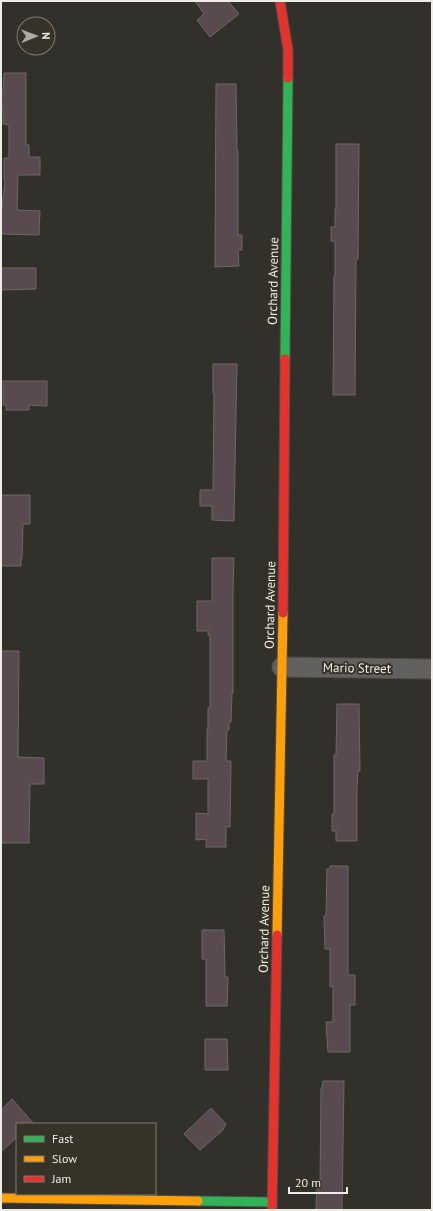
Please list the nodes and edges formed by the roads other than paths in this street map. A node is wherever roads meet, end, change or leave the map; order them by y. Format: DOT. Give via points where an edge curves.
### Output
graph roads {
  1 [pos="280,1"];
  2 [pos="282,667"];
  3 [pos="432,669"];
  4 [pos="1,1198"];
  5 [pos="272,1206"];
  1 -- 2 [label="street, Orchard Avenue" via="288,50"];
  2 -- 3 [label="street, Mario Street"];
  2 -- 5 [label="street, Orchard Avenue"];
  4 -- 5 [label="street"];
}
